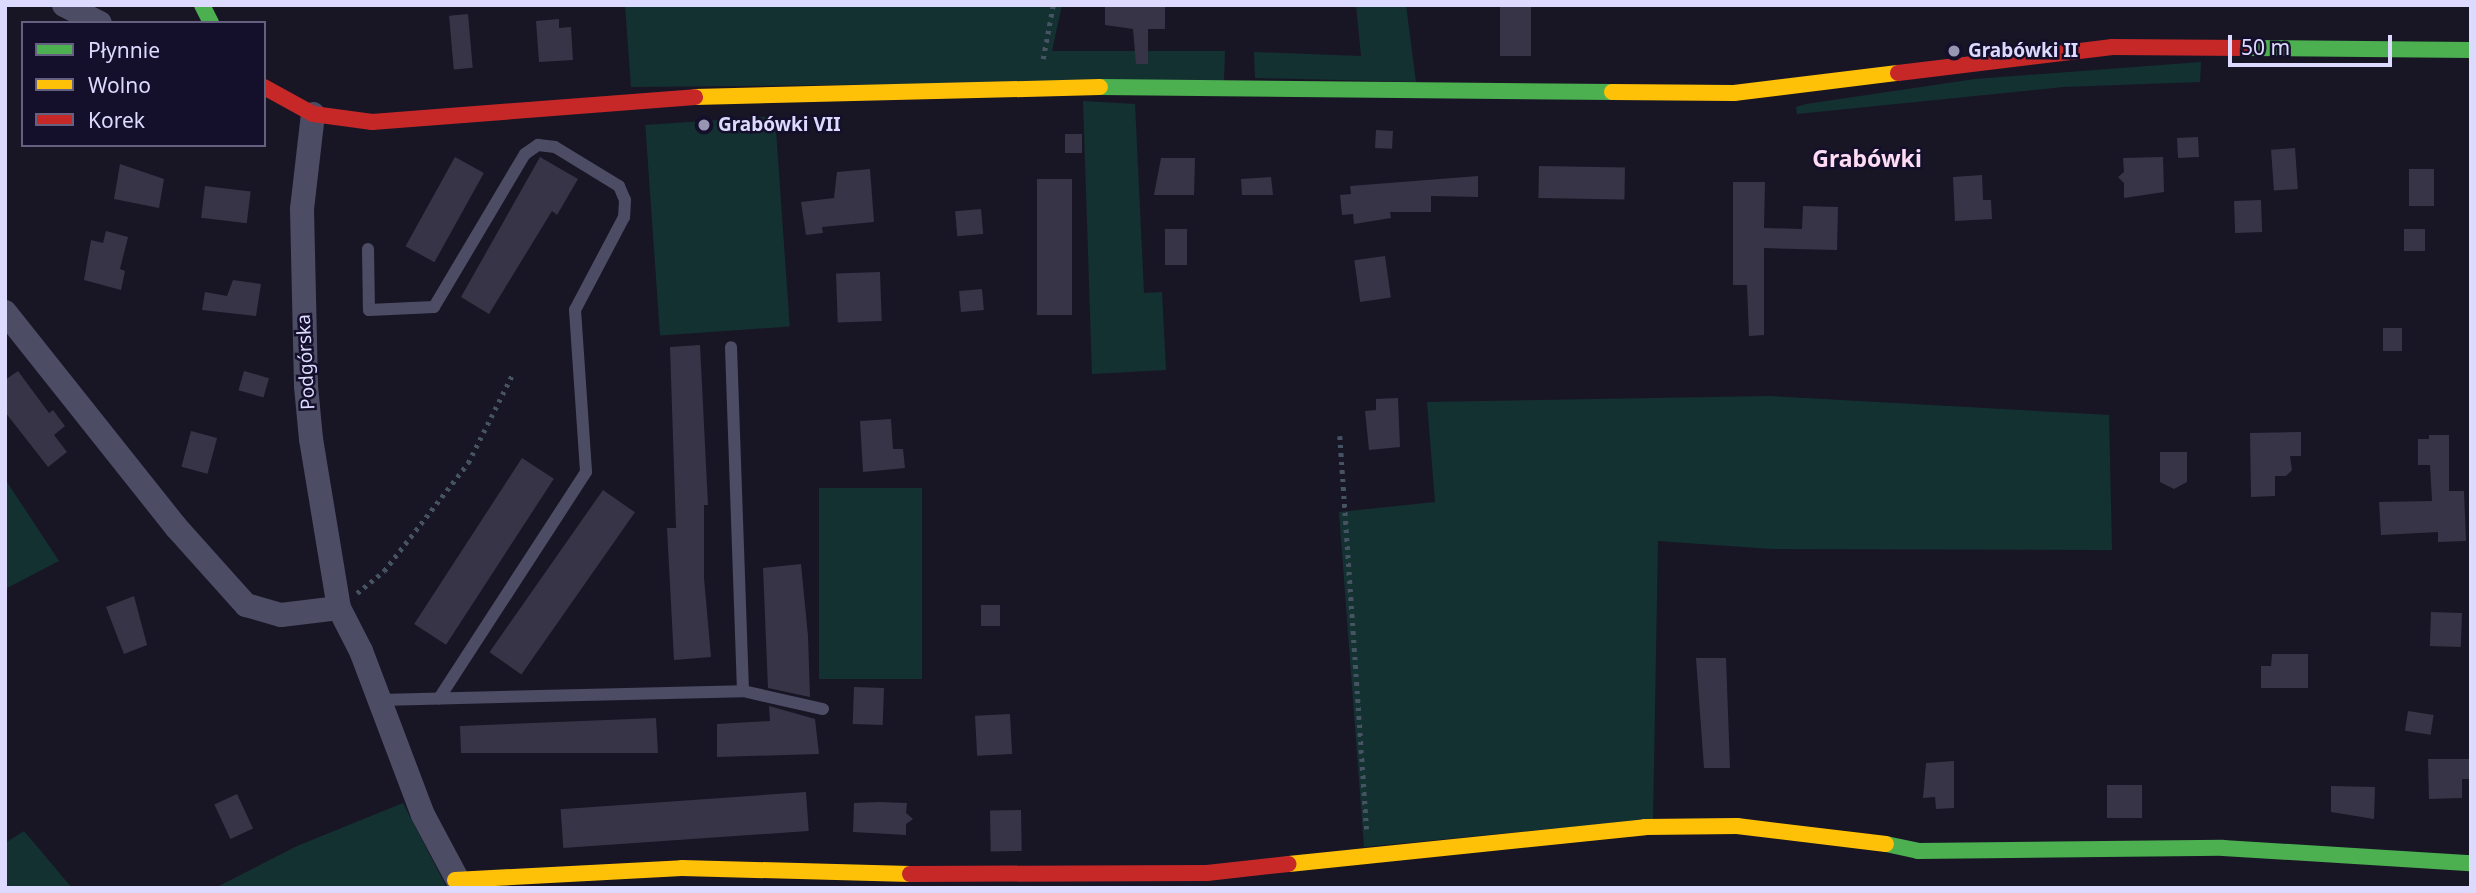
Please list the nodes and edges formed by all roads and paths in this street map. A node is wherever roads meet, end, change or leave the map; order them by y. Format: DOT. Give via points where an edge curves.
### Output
graph roads {
  1 [pos="64,5"];
  2 [pos="202,5"];
  3 [pos="1053,5"];
  4 [pos="96,21"];
  5 [pos="210,21"];
  6 [pos="2471,50"];
  7 [pos="1039,86"];
  8 [pos="266,87"];
  9 [pos="313,114"];
  10 [pos="368,249"];
  11 [pos="5,312"];
  12 [pos="731,347"];
  13 [pos="513,373"];
  14 [pos="1340,436"];
  15 [pos="339,608"];
  16 [pos="743,691"];
  17 [pos="439,698"];
  18 [pos="380,700"];
  19 [pos="823,709"];
  20 [pos="1369,854"];
  21 [pos="2471,863"];
  22 [pos="458,884"];
  1 -- 4 [label="street"];
  2 -- 5 [label="street"];
  3 -- 7 [label="path"];
  6 -- 7 [label="street" via="2100,48 1734,93"];
  7 -- 9 [label="street" via="670,99 372,122"];
  8 -- 9 [label="street"];
  9 -- 15 [label="street, Podgórska" via="302,209 306,386"];
  10 -- 17 [label="lane" via="369,310 434,307 525,154 538,145 555,147 619,186 625,200 624,217 575,310 586,472"];
  11 -- 15 [label="street" via="176,527 246,605 281,615"];
  12 -- 16 [label="lane"];
  13 -- 15 [label="path" via="468,463 384,571"];
  14 -- 20 [label="path"];
  15 -- 18 [label="street, Podgórska"];
  16 -- 17 [label="lane"];
  16 -- 19 [label="lane"];
  17 -- 18 [label="lane"];
  18 -- 22 [label="street, Podgórska" via="423,815"];
  20 -- 21 [label="street" via="1645,827 1737,826 1853,837 1918,851 2223,848"];
  20 -- 22 [label="street" via="1207,873 947,875 682,868"];
}
